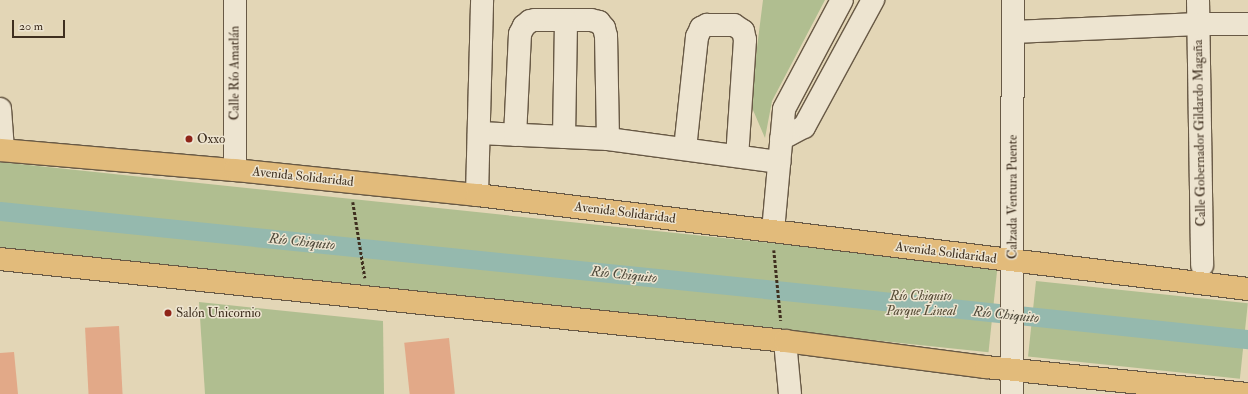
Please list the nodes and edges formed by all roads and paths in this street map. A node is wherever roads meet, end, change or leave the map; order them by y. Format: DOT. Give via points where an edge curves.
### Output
graph roads {
  1 [pos="235,0"];
  2 [pos="482,0"];
  3 [pos="842,0"];
  4 [pos="873,0"];
  5 [pos="1013,0"];
  6 [pos="1198,0"];
  7 [pos="566,20"];
  8 [pos="1199,24"];
  9 [pos="1248,24"];
  10 [pos="1013,32"];
  11 [pos="0,109"];
  12 [pos="479,134"];
  13 [pos="515,135"];
  14 [pos="564,137"];
  15 [pos="608,139"];
  16 [pos="781,139"];
  17 [pos="685,149"];
  18 [pos="1,150"];
  19 [pos="737,156"];
  20 [pos="779,162"];
  21 [pos="235,170"];
  22 [pos="477,195"];
  23 [pos="354,217"];
  24 [pos="773,231"];
  25 [pos="0,259"];
  26 [pos="362,263"];
  27 [pos="1202,265"];
  28 [pos="1012,269"];
  29 [pos="776,271"];
  30 [pos="1248,289"];
  31 [pos="779,306"];
  32 [pos="784,341"];
  33 [pos="1012,360"];
  34 [pos="1171,389"];
  35 [pos="790,394"];
  36 [pos="1012,394"];
  37 [pos="1248,394"];
  1 -- 21 [label="street, Calle Río Amatlán"];
  2 -- 12 [label="street"];
  3 -- 16 [label="street" via="784,109"];
  4 -- 16 [label="street" via="804,127"];
  5 -- 10 [label="street, Calzada Ventura Puente"];
  6 -- 8 [label="street, Calle Gobernador Gildardo Magaña"];
  7 -- 13 [label="street" via="530,21 520,34"];
  7 -- 14 [label="street"];
  7 -- 15 [label="street" via="591,20 599,22 604,28"];
  8 -- 9 [label="street"];
  8 -- 10 [label="street"];
  8 -- 27 [label="street, Calle Gobernador Gildardo Magaña"];
  10 -- 28 [label="street, Calzada Ventura Puente"];
  11 -- 18 [label="street"];
  12 -- 13 [label="street"];
  12 -- 22 [label="street"];
  13 -- 14 [label="street"];
  14 -- 15 [label="street"];
  15 -- 17 [label="street"];
  16 -- 20 [label="street"];
  17 -- 19 [label="street"];
  17 -- 19 [label="street" via="699,33 701,28 707,25 734,25 742,30 745,40"];
  18 -- 21 [label="main road, Avenida Solidaridad"];
  19 -- 20 [label="street"];
  20 -- 24 [label="street"];
  21 -- 22 [label="main road, Avenida Solidaridad"];
  22 -- 24 [label="main road, Avenida Solidaridad"];
  23 -- 26 [label="path"];
  24 -- 28 [label="main road, Avenida Solidaridad"];
  25 -- 32 [label="main road"];
  28 -- 30 [label="main road, Avenida Solidaridad"];
  28 -- 33 [label="street, Calzada Ventura Puente"];
  29 -- 31 [label="path"];
  32 -- 33 [label="main road"];
  32 -- 35 [label="street"];
  33 -- 34 [label="main road"];
  33 -- 36 [label="street, Calzada Ventura Puente"];
  34 -- 37 [label="main road"];
}
